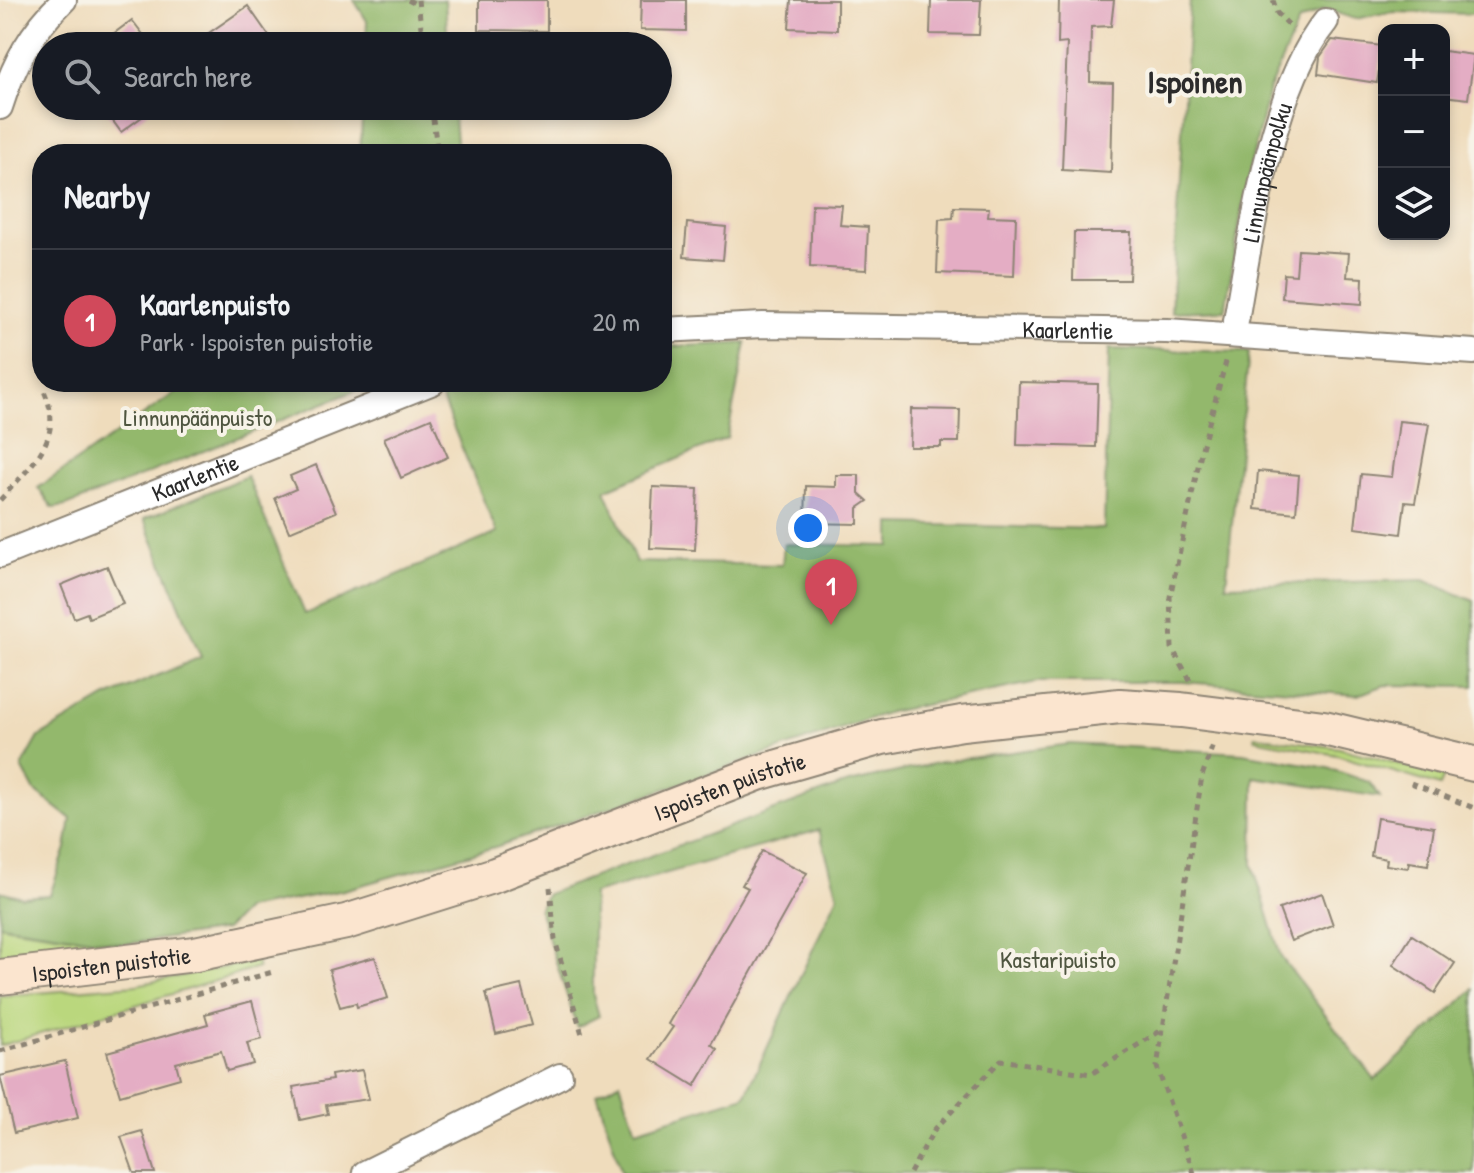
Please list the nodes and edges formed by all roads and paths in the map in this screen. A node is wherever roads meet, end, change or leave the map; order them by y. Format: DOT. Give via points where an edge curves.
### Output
graph roads {
  1 [pos="64,0"];
  2 [pos="408,0"];
  3 [pos="1273,0"];
  4 [pos="417,2"];
  5 [pos="1326,21"];
  6 [pos="34,32"];
  7 [pos="421,32"];
  8 [pos="32,35"];
  9 [pos="1307,44"];
  10 [pos="0,107"];
  11 [pos="433,120"];
  12 [pos="437,144"];
  13 [pos="672,330"];
  14 [pos="1234,333"];
  15 [pos="1474,352"];
  16 [pos="44,392"];
  17 [pos="408,392"];
  18 [pos="0,500"];
  19 [pos="0,555"];
  20 [pos="1192,682"];
  21 [pos="1201,741"];
  22 [pos="1214,742"];
  23 [pos="1223,742"];
  24 [pos="1474,764"];
  25 [pos="1404,780"];
  26 [pos="1474,808"];
  27 [pos="564,880"];
  28 [pos="550,885"];
  29 [pos="539,889"];
  30 [pos="291,967"];
  31 [pos="0,977"];
  32 [pos="1162,1030"];
  33 [pos="582,1034"];
  34 [pos="0,1051"];
  35 [pos="560,1076"];
  36 [pos="365,1173"];
  37 [pos="910,1173"];
  38 [pos="1194,1173"];
  1 -- 6 [label="street"];
  2 -- 4 [label="path"];
  3 -- 9 [label="path" via="1277,13"];
  4 -- 7 [label="path"];
  5 -- 9 [label="street, Linnunpäänpolku"];
  8 -- 10 [label="street"];
  9 -- 14 [label="street, Linnunpäänpolku" via="1263,182"];
  11 -- 12 [label="path"];
  13 -- 14 [label="street, Kaarlentie" via="763,325"];
  14 -- 15 [label="street, Kaarlentie"];
  14 -- 20 [label="path" via="1202,448 1170,597 1172,648"];
  16 -- 18 [label="path" via="52,407 47,441"];
  17 -- 19 [label="street, Kaarlentie"];
  21 -- 22 [label="path"];
  22 -- 23 [label="path"];
  22 -- 32 [label="path" via="1202,776"];
  24 -- 31 [label="main road, Ispoisten puistotie" via="1324,728 1181,710 1120,706 962,723 871,740 758,773 495,875 346,922 195,954"];
  25 -- 26 [label="path"];
  27 -- 28 [label="path"];
  28 -- 29 [label="path"];
  28 -- 33 [label="path" via="555,940"];
  30 -- 34 [label="path"];
  32 -- 37 [label="path" via="1091,1074 1001,1060 934,1130"];
  32 -- 38 [label="path" via="1157,1067"];
  35 -- 36 [label="street"];
}
